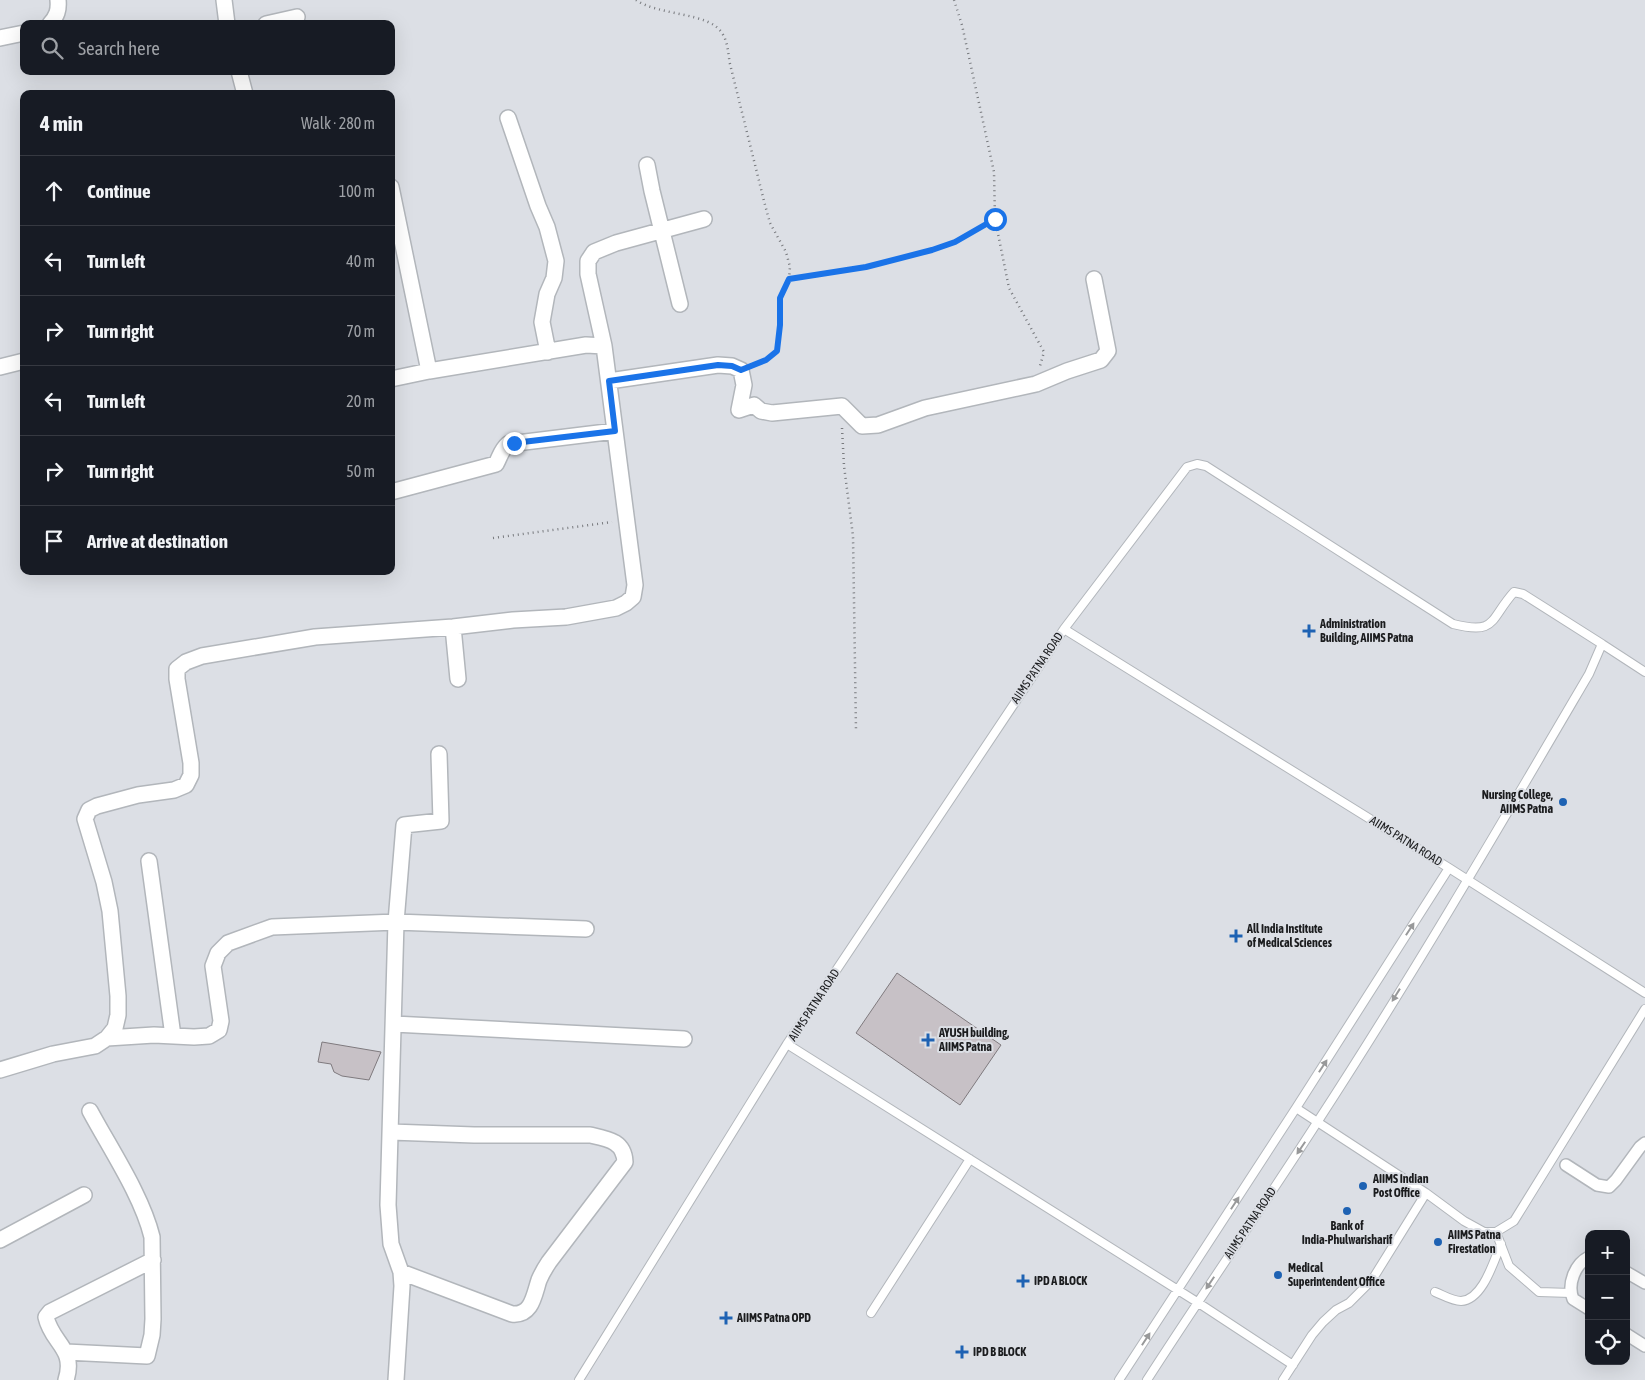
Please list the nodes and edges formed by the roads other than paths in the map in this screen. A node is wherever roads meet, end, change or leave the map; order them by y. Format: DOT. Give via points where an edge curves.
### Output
graph roads {
  1 [pos="58,0"];
  2 [pos="224,0"];
  3 [pos="297,17"];
  4 [pos="54,20"];
  5 [pos="226,20"];
  6 [pos="284,20"];
  7 [pos="20,34"];
  8 [pos="0,38"];
  9 [pos="240,75"];
  10 [pos="244,90"];
  11 [pos="508,118"];
  12 [pos="647,164"];
  13 [pos="395,207"];
  14 [pos="704,219"];
  15 [pos="662,231"];
  16 [pos="1094,279"];
  17 [pos="680,304"];
  18 [pos="604,346"];
  19 [pos="548,352"];
  20 [pos="20,362"];
  21 [pos="0,366"];
  22 [pos="429,371"];
  23 [pos="395,378"];
  24 [pos="609,381"];
  25 [pos="615,431"];
  26 [pos="395,491"];
  27 [pos="453,627"];
  28 [pos="1064,629"];
  29 [pos="1602,644"];
  30 [pos="1645,672"];
  31 [pos="458,680"];
  32 [pos="439,754"];
  33 [pos="149,861"];
  34 [pos="1449,868"];
  35 [pos="1468,879"];
  36 [pos="396,922"];
  37 [pos="586,929"];
  38 [pos="1645,993"];
  39 [pos="1645,1009"];
  40 [pos="394,1024"];
  41 [pos="173,1036"];
  42 [pos="107,1038"];
  43 [pos="684,1039"];
  44 [pos="787,1044"];
  45 [pos="1,1068"];
  46 [pos="1296,1108"];
  47 [pos="90,1111"];
  48 [pos="1318,1121"];
  49 [pos="391,1132"];
  50 [pos="1645,1143"];
  51 [pos="1553,1157"];
  52 [pos="970,1159"];
  53 [pos="1566,1165"];
  54 [pos="1426,1193"];
  55 [pos="84,1195"];
  56 [pos="1496,1232"];
  57 [pos="0,1240"];
  58 [pos="1500,1244"];
  59 [pos="153,1260"];
  60 [pos="1585,1260"];
  61 [pos="400,1272"];
  62 [pos="1630,1274"];
  63 [pos="1645,1283"];
  64 [pos="1178,1290"];
  65 [pos="1434,1292"];
  66 [pos="1571,1293"];
  67 [pos="1197,1302"];
  68 [pos="1585,1306"];
  69 [pos="871,1313"];
  70 [pos="1630,1337"];
  71 [pos="1645,1346"];
  72 [pos="66,1352"];
  73 [pos="1293,1365"];
  74 [pos="66,1380"];
  75 [pos="396,1380"];
  76 [pos="579,1380"];
  77 [pos="1119,1380"];
  78 [pos="1148,1380"];
  79 [pos="1283,1380"];
  1 -- 4 [label="street" via="59,8"];
  2 -- 5 [label="street"];
  3 -- 6 [label="street"];
  7 -- 8 [label="street"];
  9 -- 10 [label="street"];
  11 -- 19 [label="street" via="556,260 542,322"];
  12 -- 15 [label="street"];
  13 -- 22 [label="street"];
  14 -- 15 [label="street"];
  15 -- 17 [label="street"];
  15 -- 18 [label="street" via="603,247 588,261"];
  16 -- 24 [label="street" via="1108,351 1101,360 1036,384 926,408 878,425 862,426 842,406 772,413 761,411 754,405 739,410 744,385 741,370 732,366 718,365"];
  18 -- 19 [label="street" via="586,345"];
  18 -- 24 [label="street"];
  19 -- 22 [label="street"];
  20 -- 21 [label="street"];
  22 -- 23 [label="street"];
  24 -- 25 [label="street"];
  25 -- 26 [label="street" via="508,444 502,448 496,464"];
  25 -- 27 [label="street" via="635,585 633,597 616,608 566,617"];
  27 -- 31 [label="street"];
  27 -- 42 [label="street" via="315,637 202,656 178,669 179,696 191,763 191,775 186,785 98,806 90,810 85,819 104,882 114,945 118,1015 115,1028"];
  28 -- 29 [label="lane" via="1187,467 1197,464 1206,466 1453,624 1482,628 1494,620 1514,592 1523,594"];
  28 -- 34 [label="lane, AIIMS PATNA ROAD"];
  28 -- 44 [label="lane, AIIMS PATNA ROAD"];
  29 -- 30 [label="lane"];
  29 -- 35 [label="lane" via="1589,674"];
  32 -- 36 [label="street" via="441,821 404,825"];
  33 -- 41 [label="street"];
  34 -- 35 [label="lane, AIIMS PATNA ROAD"];
  46 -- 34 [label="lane, one-way"];
  35 -- 38 [label="lane"];
  35 -- 48 [label="lane, AIIMS PATNA ROAD, one-way"];
  36 -- 37 [label="street"];
  36 -- 40 [label="street"];
  36 -- 41 [label="street" via="272,927 228,943 218,952 213,966 219,1030 209,1036"];
  39 -- 51 [label="lane"];
  40 -- 43 [label="street"];
  40 -- 49 [label="street"];
  41 -- 42 [label="street"];
  42 -- 45 [label="street" via="96,1046"];
  44 -- 52 [label="lane, AIIMS PATNA ROAD"];
  44 -- 76 [label="lane"];
  46 -- 48 [label="lane"];
  64 -- 46 [label="lane, one-way"];
  47 -- 59 [label="street" via="145,1213 152,1238"];
  48 -- 54 [label="lane"];
  48 -- 67 [label="lane, AIIMS PATNA ROAD, one-way"];
  49 -- 61 [label="street" via="389,1227"];
  49 -- 61 [label="street" via="590,1135 606,1138 618,1145 624,1153 625,1162 548,1262 531,1304 520,1314 512,1314"];
  50 -- 53 [label="street" via="1609,1188 1597,1185"];
  51 -- 53 [label="lane"];
  51 -- 56 [label="lane" via="1514,1221"];
  52 -- 64 [label="lane, AIIMS PATNA ROAD"];
  52 -- 69 [label="lane"];
  54 -- 56 [label="lane" via="1464,1222 1484,1232"];
  54 -- 73 [label="lane" via="1372,1280 1323,1322"];
  55 -- 57 [label="street"];
  56 -- 58 [label="lane"];
  58 -- 65 [label="lane" via="1484,1283 1474,1296 1462,1301"];
  58 -- 66 [label="lane" via="1509,1266 1539,1292"];
  59 -- 72 [label="street" via="50,1312 46,1318 48,1325"];
  59 -- 72 [label="street" via="154,1319 147,1356"];
  60 -- 66 [label="street" via="1577,1266"];
  61 -- 75 [label="street" via="402,1295"];
  62 -- 63 [label="street"];
  64 -- 67 [label="lane, AIIMS PATNA ROAD"];
  77 -- 64 [label="lane, one-way"];
  66 -- 68 [label="street" via="1573,1299"];
  67 -- 73 [label="lane"];
  67 -- 78 [label="lane, AIIMS PATNA ROAD"];
  70 -- 71 [label="street"];
  72 -- 74 [label="street" via="69,1361"];
  73 -- 79 [label="lane"];
}
